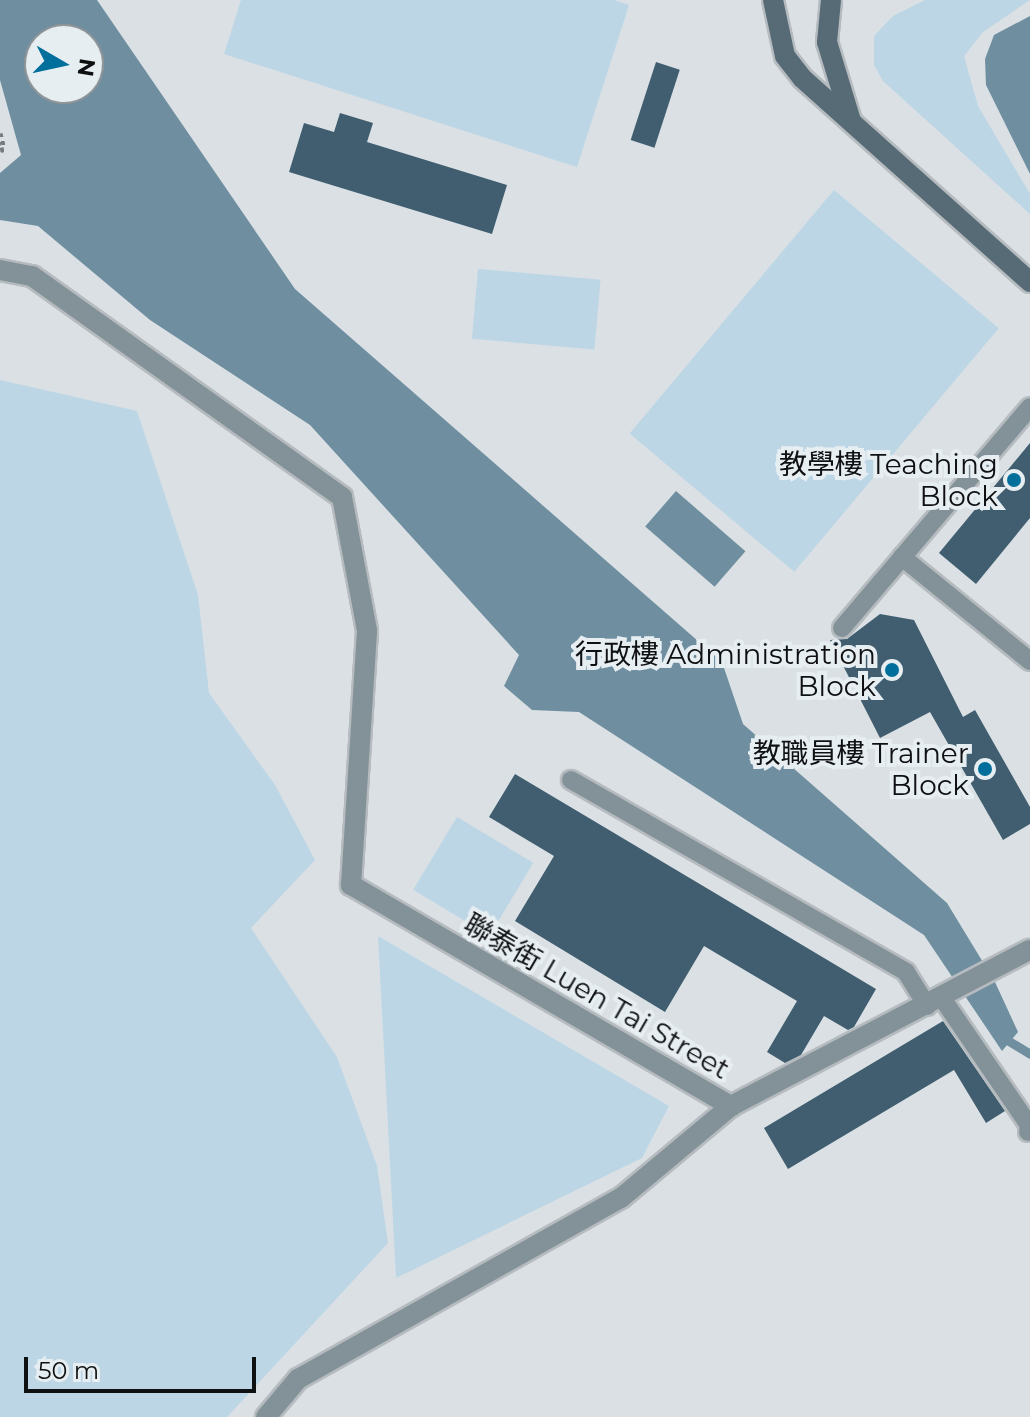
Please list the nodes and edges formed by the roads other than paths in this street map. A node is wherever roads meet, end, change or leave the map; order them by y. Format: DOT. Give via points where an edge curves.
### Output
graph roads {
  1 [pos="773,0"];
  2 [pos="831,0"];
  3 [pos="852,125"];
  4 [pos="0,270"];
  5 [pos="1030,282"];
  6 [pos="1030,407"];
  7 [pos="902,557"];
  8 [pos="842,628"];
  9 [pos="1030,661"];
  10 [pos="571,780"];
  11 [pos="1030,950"];
  12 [pos="941,999"];
  13 [pos="731,1106"];
  14 [pos="1028,1132"];
  15 [pos="266,1417"];
  1 -- 3 [label="street" via="785,56"];
  2 -- 3 [label="street" via="827,42"];
  3 -- 5 [label="street"];
  4 -- 13 [label="street, 聯泰街 Luen Tai Street" via="32,276 342,497 367,631 351,885"];
  6 -- 7 [label="lane"];
  7 -- 8 [label="lane"];
  7 -- 9 [label="lane"];
  10 -- 12 [label="lane" via="906,972"];
  11 -- 12 [label="street, 聯泰街 Luen Tai Street"];
  12 -- 13 [label="street, 聯泰街 Luen Tai Street"];
  12 -- 14 [label="lane" via="1029,1125"];
  13 -- 15 [label="street" via="621,1198 298,1379"];
}
